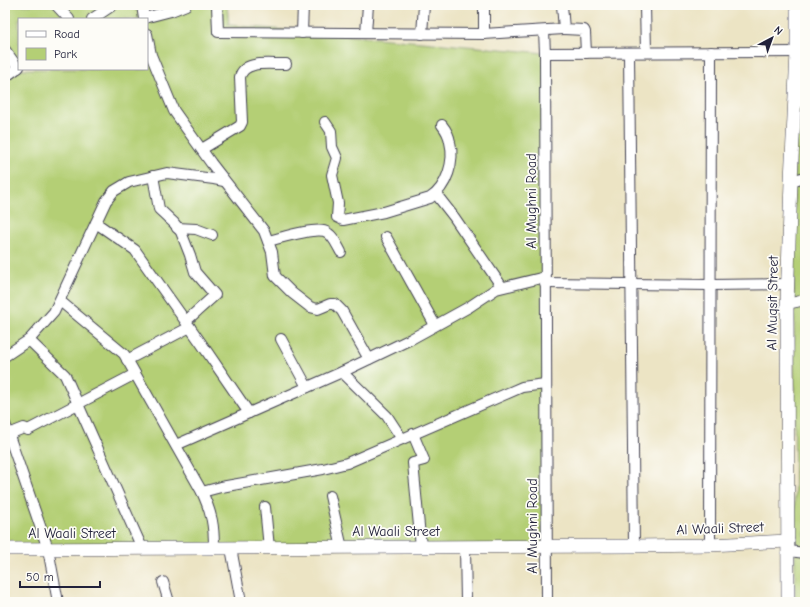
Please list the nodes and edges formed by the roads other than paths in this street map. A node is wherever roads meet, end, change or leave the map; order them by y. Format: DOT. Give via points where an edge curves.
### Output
graph roads {
  1 [pos="56,5"];
  2 [pos="113,5"];
  3 [pos="142,5"];
  4 [pos="186,5"];
  5 [pos="218,5"];
  6 [pos="303,5"];
  7 [pos="368,5"];
  8 [pos="424,5"];
  9 [pos="484,5"];
  10 [pos="562,5"];
  11 [pos="645,5"];
  12 [pos="797,5"];
  13 [pos="68,18"];
  14 [pos="94,18"];
  15 [pos="144,18"];
  16 [pos="147,18"];
  17 [pos="564,29"];
  18 [pos="544,30"];
  19 [pos="302,33"];
  20 [pos="366,33"];
  21 [pos="422,34"];
  22 [pos="484,34"];
  23 [pos="148,39"];
  24 [pos="5,50"];
  25 [pos="646,52"];
  26 [pos="710,52"];
  27 [pos="797,52"];
  28 [pos="545,53"];
  29 [pos="586,53"];
  30 [pos="629,53"];
  31 [pos="286,64"];
  32 [pos="18,68"];
  33 [pos="5,77"];
  34 [pos="325,122"];
  35 [pos="442,125"];
  36 [pos="202,149"];
  37 [pos="153,176"];
  38 [pos="805,177"];
  39 [pos="224,181"];
  40 [pos="791,181"];
  41 [pos="436,194"];
  42 [pos="96,223"];
  43 [pos="177,228"];
  44 [pos="212,235"];
  45 [pos="386,237"];
  46 [pos="268,242"];
  47 [pos="341,252"];
  48 [pos="545,280"];
  49 [pos="631,284"];
  50 [pos="788,284"];
  51 [pos="710,285"];
  52 [pos="502,287"];
  53 [pos="805,300"];
  54 [pos="60,302"];
  55 [pos="787,304"];
  56 [pos="188,324"];
  57 [pos="435,325"];
  58 [pos="281,339"];
  59 [pos="28,340"];
  60 [pos="5,356"];
  61 [pos="369,359"];
  62 [pos="127,360"];
  63 [pos="342,372"];
  64 [pos="134,374"];
  65 [pos="545,384"];
  66 [pos="307,387"];
  67 [pos="78,403"];
  68 [pos="249,413"];
  69 [pos="5,424"];
  70 [pos="9,434"];
  71 [pos="413,434"];
  72 [pos="402,439"];
  73 [pos="176,445"];
  74 [pos="202,492"];
  75 [pos="330,496"];
  76 [pos="266,508"];
  77 [pos="710,545"];
  78 [pos="634,546"];
  79 [pos="788,546"];
  80 [pos="421,547"];
  81 [pos="465,547"];
  82 [pos="546,547"];
  83 [pos="142,548"];
  84 [pos="214,548"];
  85 [pos="232,548"];
  86 [pos="269,548"];
  87 [pos="342,548"];
  88 [pos="5,549"];
  89 [pos="48,549"];
  90 [pos="805,553"];
  91 [pos="163,582"];
  92 [pos="58,602"];
  93 [pos="170,602"];
  94 [pos="241,602"];
  95 [pos="466,602"];
  96 [pos="547,602"];
  97 [pos="788,602"];
  1 -- 13 [label="street"];
  2 -- 14 [label="street"];
  3 -- 15 [label="street"];
  4 -- 16 [label="street"];
  5 -- 19 [label="street" via="218,32"];
  6 -- 19 [label="street"];
  7 -- 20 [label="street"];
  8 -- 21 [label="street"];
  9 -- 22 [label="street"];
  10 -- 17 [label="street"];
  11 -- 25 [label="street"];
  12 -- 27 [label="street, Al Muqsit Street"];
  17 -- 18 [label="street"];
  17 -- 29 [label="street" via="584,30"];
  18 -- 22 [label="street"];
  18 -- 28 [label="street, Al Mughni Road"];
  19 -- 20 [label="street"];
  20 -- 21 [label="street"];
  21 -- 22 [label="street"];
  23 -- 36 [label="street" via="151,55 174,111"];
  24 -- 32 [label="street"];
  25 -- 26 [label="street"];
  25 -- 30 [label="street"];
  26 -- 27 [label="street"];
  26 -- 51 [label="street"];
  27 -- 40 [label="street, Al Muqsit Street"];
  28 -- 29 [label="street"];
  28 -- 48 [label="street, Al Mughni Road"];
  29 -- 30 [label="street"];
  30 -- 49 [label="street"];
  31 -- 36 [label="street" via="252,65 245,68 240,77 240,126"];
  32 -- 33 [label="street"];
  34 -- 41 [label="street" via="331,131 332,147 337,158 332,175 338,203 336,214 340,219 384,212"];
  35 -- 41 [label="street" via="451,143 452,156 446,178"];
  36 -- 39 [label="street"];
  37 -- 39 [label="street" via="167,173"];
  37 -- 42 [label="street" via="129,182 114,192 106,200"];
  37 -- 43 [label="street" via="159,209"];
  38 -- 40 [label="street"];
  39 -- 46 [label="street" via="264,231"];
  40 -- 50 [label="street, Al Muqsit Street"];
  41 -- 52 [label="street"];
  42 -- 54 [label="street"];
  42 -- 56 [label="street" via="135,250"];
  43 -- 44 [label="street" via="196,229"];
  43 -- 56 [label="street" via="181,232 195,272 215,295"];
  45 -- 57 [label="street"];
  46 -- 47 [label="street" via="312,231 324,231 332,236"];
  46 -- 61 [label="street" via="275,276 310,307 318,309 335,304 342,311"];
  48 -- 49 [label="street"];
  48 -- 52 [label="street"];
  48 -- 65 [label="street, Al Mughni Road"];
  49 -- 51 [label="street"];
  49 -- 78 [label="street"];
  50 -- 51 [label="street"];
  50 -- 55 [label="street, Al Muqsit Street"];
  51 -- 77 [label="street"];
  52 -- 57 [label="street"];
  53 -- 55 [label="street"];
  54 -- 59 [label="street"];
  54 -- 62 [label="street" via="124,354"];
  55 -- 79 [label="street, Al Muqsit Street"];
  56 -- 62 [label="street"];
  56 -- 68 [label="street"];
  57 -- 61 [label="street"];
  58 -- 66 [label="street"];
  59 -- 60 [label="street"];
  59 -- 67 [label="street" via="65,375"];
  61 -- 63 [label="street"];
  62 -- 64 [label="street"];
  63 -- 66 [label="street"];
  63 -- 72 [label="street" via="387,416"];
  64 -- 67 [label="street"];
  64 -- 73 [label="street"];
  65 -- 71 [label="street" via="522,387"];
  65 -- 82 [label="street, Al Mughni Road"];
  66 -- 68 [label="street"];
  67 -- 70 [label="street" via="28,430 24,428"];
  67 -- 83 [label="street"];
  68 -- 73 [label="street"];
  69 -- 70 [label="street"];
  70 -- 89 [label="street"];
  71 -- 72 [label="street"];
  71 -- 80 [label="street" via="424,460 413,463"];
  72 -- 74 [label="street" via="347,463 323,470"];
  73 -- 74 [label="street"];
  74 -- 84 [label="street" via="214,527"];
  75 -- 87 [label="street"];
  76 -- 86 [label="street"];
  77 -- 78 [label="street, Al Waali Street"];
  77 -- 79 [label="street, Al Waali Street"];
  78 -- 82 [label="street, Al Waali Street"];
  79 -- 90 [label="street"];
  79 -- 97 [label="street, Al Muqsit Street"];
  80 -- 81 [label="street, Al Waali Street"];
  80 -- 87 [label="street, Al Waali Street"];
  81 -- 82 [label="street, Al Waali Street"];
  81 -- 95 [label="street"];
  82 -- 96 [label="street, Al Mughni Road"];
  83 -- 84 [label="street, Al Waali Street"];
  83 -- 89 [label="street, Al Waali Street"];
  84 -- 85 [label="street, Al Waali Street"];
  85 -- 86 [label="street, Al Waali Street"];
  85 -- 94 [label="street"];
  86 -- 87 [label="street, Al Waali Street"];
  88 -- 89 [label="street, Al Waali Street"];
  89 -- 92 [label="street"];
  91 -- 93 [label="street"];
}
